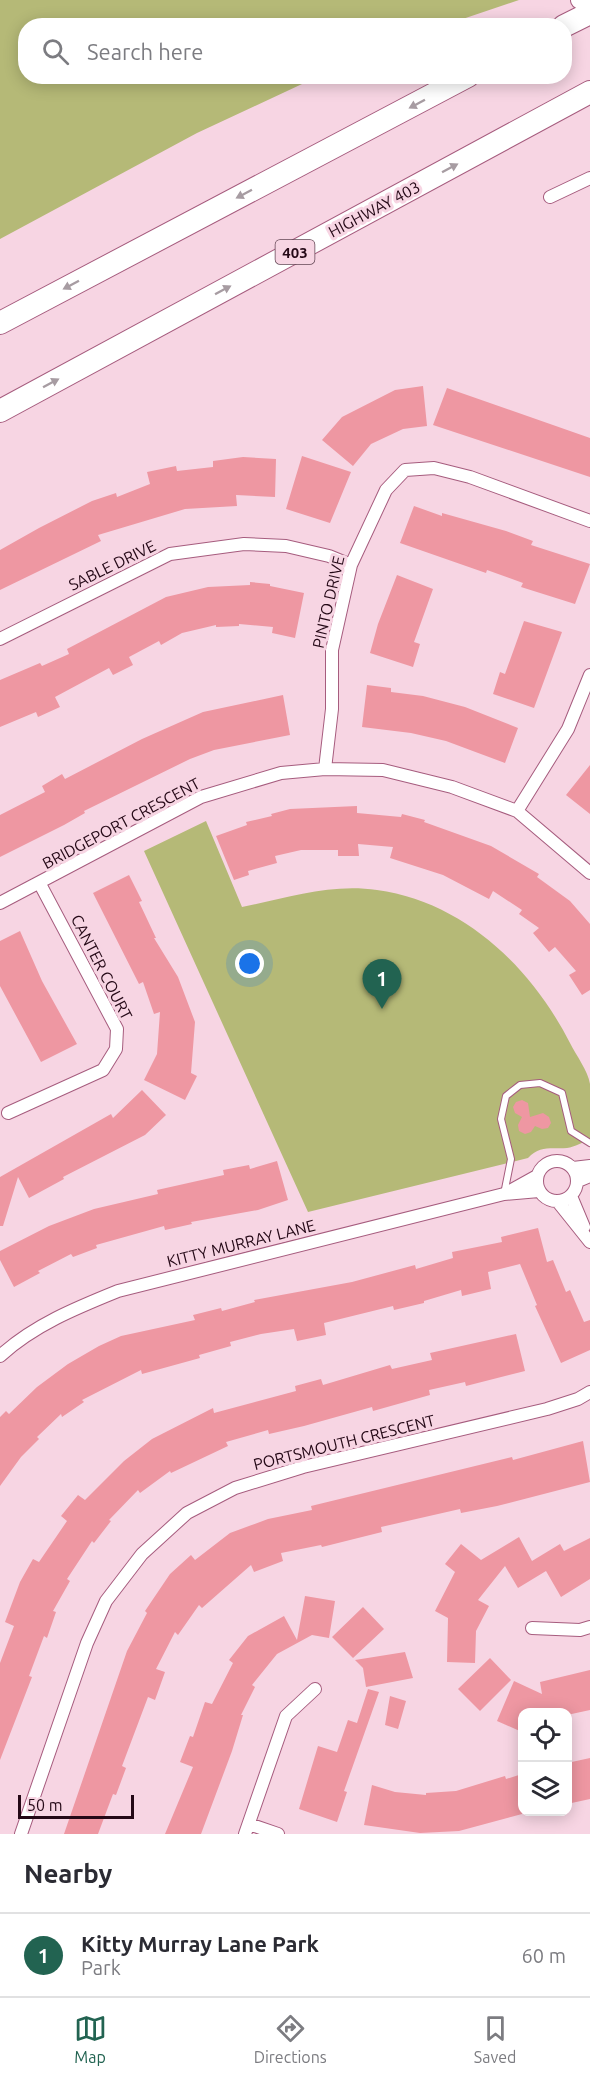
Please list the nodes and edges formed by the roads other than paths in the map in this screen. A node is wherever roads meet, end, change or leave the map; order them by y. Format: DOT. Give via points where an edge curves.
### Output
graph roads {
  1 [pos="580,0"];
  2 [pos="590,4"];
  3 [pos="590,13"];
  4 [pos="572,22"];
  5 [pos="453,84"];
  6 [pos="590,92"];
  7 [pos="590,178"];
  8 [pos="550,197"];
  9 [pos="0,322"];
  10 [pos="0,411"];
  11 [pos="590,521"];
  12 [pos="351,565"];
  13 [pos="0,639"];
  14 [pos="590,675"];
  15 [pos="325,769"];
  16 [pos="517,811"];
  17 [pos="590,873"];
  18 [pos="40,884"];
  19 [pos="0,903"];
  20 [pos="8,1113"];
  21 [pos="590,1143"];
  22 [pos="590,1166"];
  23 [pos="573,1168"];
  24 [pos="537,1176"];
  25 [pos="590,1176"];
  26 [pos="578,1182"];
  27 [pos="539,1191"];
  28 [pos="504,1194"];
  29 [pos="571,1196"];
  30 [pos="558,1202"];
  31 [pos="590,1242"];
  32 [pos="0,1356"];
  33 [pos="590,1392"];
  34 [pos="590,1627"];
  35 [pos="532,1629"];
  36 [pos="315,1689"];
  37 [pos="247,1829"];
  38 [pos="21,1834"];
  39 [pos="279,1834"];
  1 -- 2 [label="main road"];
  3 -- 4 [label="highway"];
  5 -- 9 [label="highway, one-way"];
  10 -- 6 [label="highway, HIGHWAY 403 / 403, one-way"];
  7 -- 8 [label="street"];
  11 -- 12 [label="street, PINTO DRIVE" via="470,477 434,468 405,470 386,490"];
  12 -- 13 [label="street, SABLE DRIVE" via="286,546 244,544 170,554"];
  12 -- 15 [label="street, PINTO DRIVE" via="332,650 332,709"];
  14 -- 16 [label="street" via="568,729"];
  15 -- 16 [label="street, BRIDGEPORT CRESCENT" via="383,770 452,787"];
  15 -- 18 [label="street, BRIDGEPORT CRESCENT" via="281,773 201,797"];
  16 -- 17 [label="street, BRIDGEPORT CRESCENT"];
  18 -- 19 [label="street, BRIDGEPORT CRESCENT"];
  18 -- 20 [label="street, CANTER COURT" via="117,1029 116,1048 103,1070"];
  21 -- 28 [label="lane" via="571,1131 562,1093 540,1083 520,1084 506,1096 501,1119 511,1159"];
  22 -- 23 [label="street"];
  23 -- 24 [label="street" via="554,1161 545,1164"];
  23 -- 26 [label="street"];
  24 -- 27 [label="street"];
  24 -- 28 [label="street, KITTY MURRAY LANE"];
  25 -- 26 [label="street"];
  26 -- 29 [label="street"];
  27 -- 28 [label="street, KITTY MURRAY LANE"];
  27 -- 30 [label="street"];
  28 -- 32 [label="street, KITTY MURRAY LANE" via="118,1291 62,1314"];
  29 -- 30 [label="street"];
  29 -- 31 [label="street"];
  30 -- 31 [label="street"];
  33 -- 38 [label="street, PORTSMOUTH CRESCENT" via="578,1400 547,1409 303,1467 235,1488 187,1513 142,1554 106,1601 87,1643"];
  34 -- 35 [label="street"];
  36 -- 37 [label="street" via="286,1716"];
  37 -- 39 [label="street"];
}
